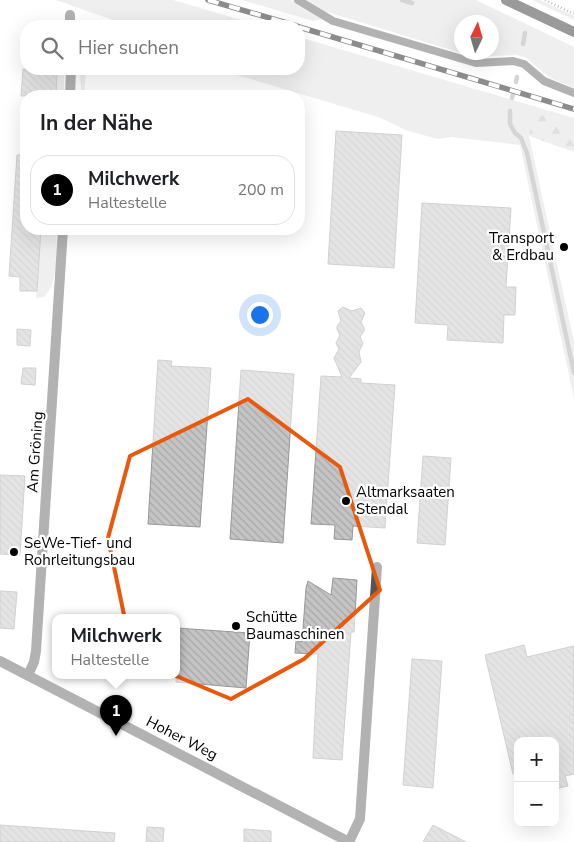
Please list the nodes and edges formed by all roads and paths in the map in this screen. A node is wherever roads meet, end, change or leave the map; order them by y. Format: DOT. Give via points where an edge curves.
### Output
graph roads {
  1 [pos="298,0"];
  2 [pos="506,0"];
  3 [pos="545,0"];
  4 [pos="574,14"];
  5 [pos="70,15"];
  6 [pos="70,20"];
  7 [pos="574,32"];
  8 [pos="71,75"];
  9 [pos="70,90"];
  10 [pos="574,93"];
  11 [pos="63,235"];
  12 [pos="377,567"];
  13 [pos="0,661"];
  14 [pos="28,675"];
  1 -- 10 [label="lane" via="333,21 476,63 513,61 524,64 544,80"];
  2 -- 7 [label="main road"];
  3 -- 4 [label="path"];
  5 -- 6 [label="street"];
  8 -- 9 [label="street"];
  11 -- 14 [label="street, Am Gröning" via="36,651"];
  12 -- 14 [label="street, Hoher Weg" via="360,819 350,842"];
  13 -- 14 [label="street, Hoher Weg"];
}
